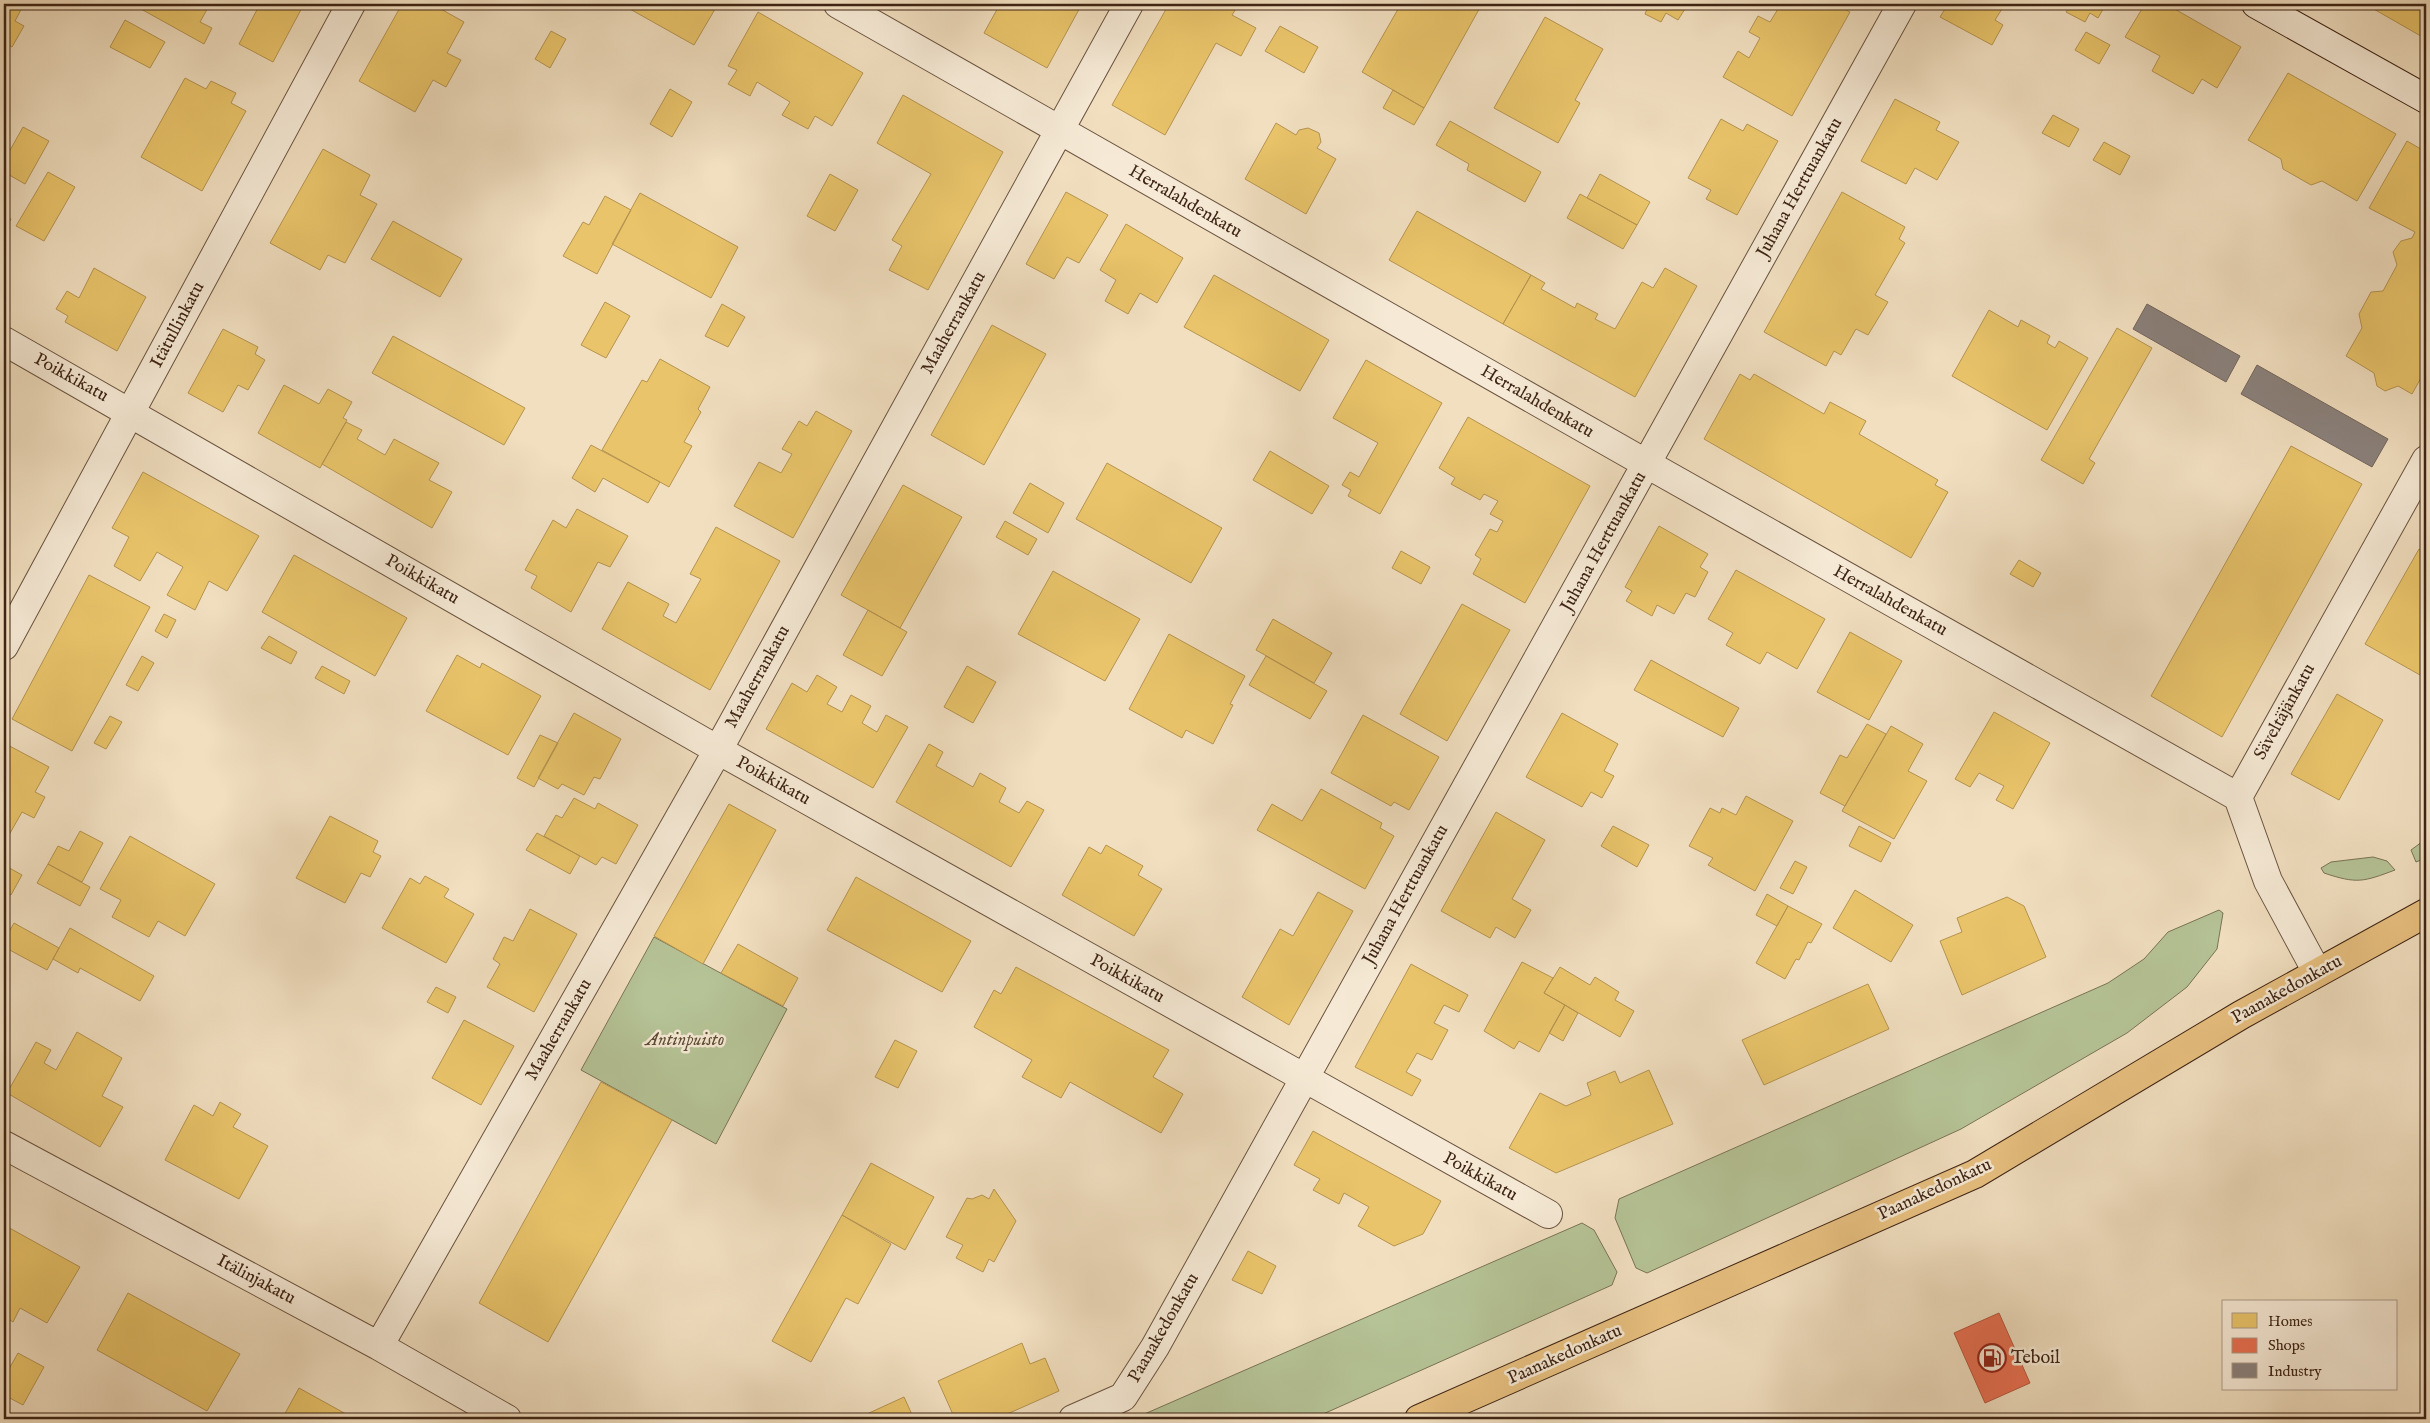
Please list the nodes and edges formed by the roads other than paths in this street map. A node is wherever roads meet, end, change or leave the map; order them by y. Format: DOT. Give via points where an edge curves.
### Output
graph roads {
  1 [pos="351,4"];
  2 [pos="838,4"];
  3 [pos="1129,4"];
  4 [pos="1902,4"];
  5 [pos="2256,4"];
  6 [pos="2426,99"];
  7 [pos="1060,130"];
  8 [pos="4,341"];
  9 [pos="132,412"];
  10 [pos="2426,460"];
  11 [pos="1647,464"];
  12 [pos="4,646"];
  13 [pos="718,750"];
  14 [pos="2238,797"];
  15 [pos="2426,914"];
  16 [pos="2317,972"];
  17 [pos="1304,1079"];
  18 [pos="4,1145"];
  19 [pos="1548,1214"];
  20 [pos="379,1346"];
  21 [pos="507,1419"];
  22 [pos="1073,1419"];
  23 [pos="1419,1419"];
  1 -- 9 [label="street, Itätullinkatu"];
  2 -- 7 [label="street, Herralahdenkatu"];
  3 -- 7 [label="street, Maaherrankatu"];
  4 -- 11 [label="street, Juhana Herttuankatu"];
  5 -- 6 [label="street"];
  7 -- 11 [label="street, Herralahdenkatu"];
  7 -- 13 [label="street, Maaherrankatu"];
  8 -- 9 [label="street, Poikkikatu"];
  9 -- 12 [label="street, Itätullinkatu"];
  9 -- 13 [label="street, Poikkikatu"];
  10 -- 14 [label="street, Säveltäjänkatu"];
  11 -- 14 [label="street, Herralahdenkatu"];
  11 -- 17 [label="street, Juhana Herttuankatu"];
  13 -- 17 [label="street, Poikkikatu"];
  13 -- 20 [label="street, Maaherrankatu"];
  14 -- 16 [label="street" via="2268,881"];
  15 -- 16 [label="main road, Paanakedonkatu"];
  16 -- 23 [label="main road, Paanakedonkatu" via="1975,1174"];
  17 -- 19 [label="street, Poikkikatu"];
  17 -- 22 [label="street, Paanakedonkatu" via="1155,1347 1123,1397"];
  18 -- 20 [label="street, Itälinjakatu"];
  20 -- 21 [label="street, Itälinjakatu"];
}
